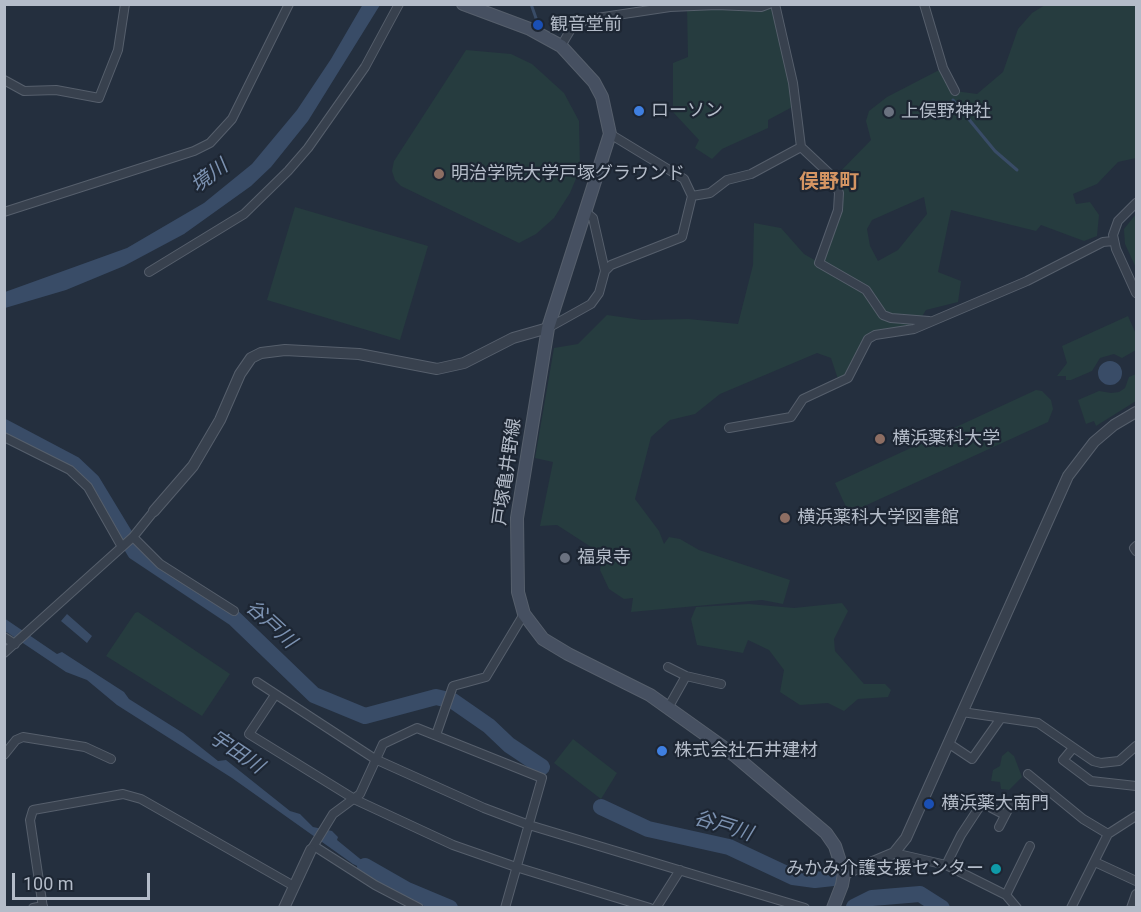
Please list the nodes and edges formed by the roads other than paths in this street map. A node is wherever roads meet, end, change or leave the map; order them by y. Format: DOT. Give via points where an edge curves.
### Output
graph roads {
  1 [pos="124,4"];
  2 [pos="289,4"];
  3 [pos="399,4"];
  4 [pos="463,4"];
  5 [pos="769,4"];
  6 [pos="775,4"];
  7 [pos="924,4"];
  8 [pos="671,6"];
  9 [pos="561,46"];
  10 [pos="4,80"];
  11 [pos="955,91"];
  12 [pos="610,134"];
  13 [pos="801,147"];
  14 [pos="692,196"];
  15 [pos="1137,203"];
  16 [pos="4,212"];
  17 [pos="587,213"];
  18 [pos="1113,241"];
  19 [pos="605,271"];
  20 [pos="149,272"];
  21 [pos="1137,294"];
  22 [pos="929,321"];
  23 [pos="548,328"];
  24 [pos="1137,412"];
  25 [pos="729,428"];
  26 [pos="4,437"];
  27 [pos="154,511"];
  28 [pos="127,542"];
  29 [pos="1137,546"];
  30 [pos="1137,551"];
  31 [pos="234,611"];
  32 [pos="525,614"];
  33 [pos="4,637"];
  34 [pos="16,642"];
  35 [pos="4,653"];
  36 [pos="668,667"];
  37 [pos="686,676"];
  38 [pos="257,682"];
  39 [pos="721,684"];
  40 [pos="276,695"];
  41 [pos="668,708"];
  42 [pos="962,712"];
  43 [pos="1001,718"];
  44 [pos="436,735"];
  45 [pos="948,743"];
  46 [pos="1137,746"];
  47 [pos="1073,748"];
  48 [pos="4,755"];
  49 [pos="111,759"];
  50 [pos="375,759"];
  51 [pos="1028,774"];
  52 [pos="1137,786"];
  53 [pos="356,800"];
  54 [pos="1012,802"];
  55 [pos="1005,814"];
  56 [pos="1135,821"];
  57 [pos="529,825"];
  58 [pos="999,827"];
  59 [pos="1108,834"];
  60 [pos="314,845"];
  61 [pos="1030,846"];
  62 [pos="894,853"];
  63 [pos="1095,862"];
  64 [pos="946,865"];
  65 [pos="516,867"];
  66 [pos="680,870"];
  67 [pos="844,874"];
  68 [pos="1137,881"];
  69 [pos="292,885"];
  70 [pos="1137,894"];
  71 [pos="1006,895"];
  72 [pos="43,907"];
  73 [pos="33,908"];
  74 [pos="284,908"];
  75 [pos="419,908"];
  76 [pos="505,908"];
  77 [pos="650,908"];
  78 [pos="656,908"];
  79 [pos="805,908"];
  80 [pos="833,908"];
  81 [pos="1017,908"];
  82 [pos="1071,908"];
  83 [pos="1131,908"];
  1 -- 10 [label="street" via="118,51 99,98 56,90 24,91"];
  2 -- 16 [label="street" via="232,118 210,143"];
  3 -- 20 [label="street" via="365,67 288,171 244,214"];
  4 -- 9 [label="main road, 戸塚亀井野線" via="530,29"];
  5 -- 8 [label="street"];
  6 -- 13 [label="street" via="793,83"];
  7 -- 11 [label="street" via="943,68"];
  8 -- 9 [label="street" via="584,21 571,29"];
  9 -- 12 [label="main road, 戸塚亀井野線" via="594,82"];
  12 -- 14 [label="street" via="684,179"];
  12 -- 17 [label="main road, 戸塚亀井野線"];
  13 -- 14 [label="street" via="751,174 727,180 710,193"];
  13 -- 22 [label="street" via="834,178 839,193 838,210 819,263 866,290 883,315"];
  14 -- 19 [label="street" via="682,237 611,265"];
  15 -- 18 [label="street" via="1118,221"];
  17 -- 19 [label="street" via="593,218"];
  17 -- 23 [label="main road, 戸塚亀井野線"];
  18 -- 21 [label="street"];
  18 -- 22 [label="street" via="1103,242 1027,280"];
  19 -- 23 [label="street" via="591,304"];
  22 -- 25 [label="street" via="914,329 875,334 868,339 848,378 803,399 791,417"];
  23 -- 27 [label="street" via="513,338 464,363 437,369 359,354 285,350 261,353 251,358 240,374 220,420 193,466"];
  23 -- 32 [label="main road, 戸塚亀井野線" via="518,507 518,592"];
  24 -- 42 [label="street" via="1094,442 1068,476"];
  26 -- 28 [label="street" via="76,475"];
  27 -- 28 [label="street"];
  28 -- 31 [label="street"];
  28 -- 34 [label="street"];
  29 -- 30 [label="street"];
  32 -- 41 [label="main road, 戸塚亀井野線" via="543,639"];
  32 -- 44 [label="street" via="486,677 451,689"];
  33 -- 34 [label="street"];
  34 -- 35 [label="street"];
  36 -- 37 [label="street"];
  37 -- 39 [label="street"];
  37 -- 41 [label="street"];
  38 -- 40 [label="street"];
  40 -- 50 [label="street"];
  40 -- 53 [label="street" via="249,734"];
  41 -- 67 [label="main road, 戸塚亀井野線" via="734,754 826,833 835,846"];
  42 -- 43 [label="street"];
  42 -- 45 [label="street"];
  43 -- 45 [label="street" via="972,759"];
  43 -- 47 [label="street" via="1038,723"];
  44 -- 50 [label="street" via="417,728 383,744"];
  44 -- 57 [label="street" via="542,778"];
  45 -- 62 [label="street" via="906,838"];
  46 -- 47 [label="street" via="1110,764 1093,761"];
  47 -- 52 [label="street" via="1063,760 1091,781"];
  48 -- 49 [label="street" via="23,736 85,747"];
  50 -- 53 [label="street"];
  50 -- 57 [label="street"];
  51 -- 59 [label="street"];
  53 -- 60 [label="street" via="333,814"];
  53 -- 65 [label="street" via="453,845"];
  54 -- 55 [label="street"];
  55 -- 58 [label="street"];
  55 -- 64 [label="street" via="982,803"];
  56 -- 59 [label="street"];
  57 -- 65 [label="street"];
  57 -- 66 [label="street"];
  59 -- 63 [label="street"];
  60 -- 69 [label="street"];
  60 -- 75 [label="street"];
  61 -- 71 [label="street"];
  62 -- 64 [label="street"];
  62 -- 67 [label="street"];
  63 -- 68 [label="street"];
  63 -- 82 [label="street"];
  64 -- 71 [label="street"];
  65 -- 76 [label="street"];
  65 -- 77 [label="street"];
  66 -- 78 [label="street"];
  66 -- 79 [label="street"];
  67 -- 80 [label="main road"];
  69 -- 72 [label="street" via="141,799 123,794 33,810 30,820"];
  69 -- 74 [label="street"];
  70 -- 83 [label="street"];
  71 -- 81 [label="street"];
  72 -- 73 [label="street"];
}
